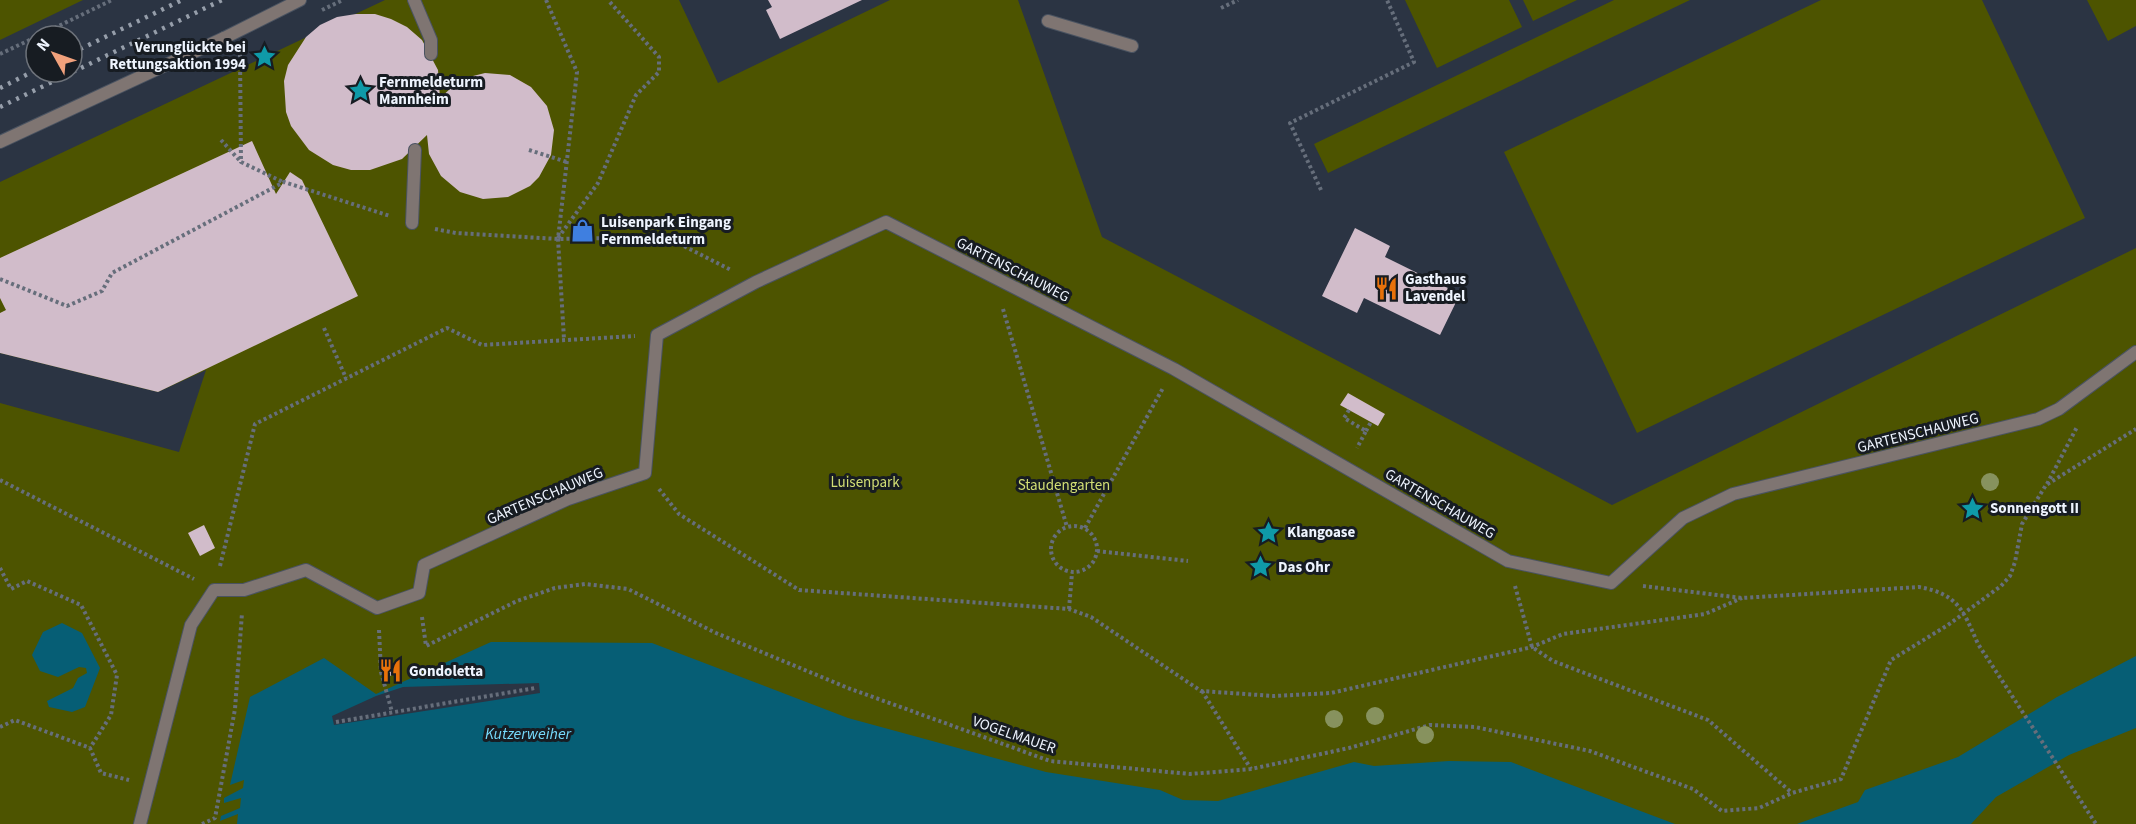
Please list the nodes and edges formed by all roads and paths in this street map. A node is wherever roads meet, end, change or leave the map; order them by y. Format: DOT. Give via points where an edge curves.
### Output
graph roads {
  1 [pos="112,0"];
  2 [pos="300,0"];
  3 [pos="414,0"];
  4 [pos="546,0"];
  5 [pos="608,0"];
  6 [pos="1238,0"];
  7 [pos="1387,0"];
  8 [pos="1221,8"];
  9 [pos="1048,21"];
  10 [pos="62,24"];
  11 [pos="24,42"];
  12 [pos="1132,46"];
  13 [pos="240,50"];
  14 [pos="0,54"];
  15 [pos="431,54"];
  16 [pos="221,140"];
  17 [pos="0,141"];
  18 [pos="415,150"];
  19 [pos="529,150"];
  20 [pos="241,162"];
  21 [pos="567,162"];
  22 [pos="284,182"];
  23 [pos="1321,190"];
  24 [pos="412,223"];
  25 [pos="558,239"];
  26 [pos="993,276"];
  27 [pos="0,279"];
  28 [pos="756,282"];
  29 [pos="324,328"];
  30 [pos="657,335"];
  31 [pos="564,339"];
  32 [pos="2136,352"];
  33 [pos="1174,369"];
  34 [pos="346,378"];
  35 [pos="1350,410"];
  36 [pos="2082,417"];
  37 [pos="1371,422"];
  38 [pos="2136,429"];
  39 [pos="1366,431"];
  40 [pos="1346,467"];
  41 [pos="645,472"];
  42 [pos="0,480"];
  43 [pos="2046,485"];
  44 [pos="1067,526"];
  45 [pos="1085,528"];
  46 [pos="1097,551"];
  47 [pos="1188,561"];
  48 [pos="1508,561"];
  49 [pos="0,568"];
  50 [pos="1072,573"];
  51 [pos="1611,583"];
  52 [pos="214,590"];
  53 [pos="244,590"];
  54 [pos="419,593"];
  55 [pos="1742,598"];
  56 [pos="377,608"];
  57 [pos="1069,609"];
  58 [pos="1965,612"];
  59 [pos="1532,647"];
  60 [pos="535,688"];
  61 [pos="1202,691"];
  62 [pos="392,712"];
  63 [pos="336,722"];
  64 [pos="0,726"];
  65 [pos="90,748"];
  66 [pos="1251,769"];
  67 [pos="150,785"];
  68 [pos="1792,793"];
  69 [pos="140,824"];
  70 [pos="202,824"];
  71 [pos="2096,824"];
  1 -- 10 [label="path"];
  2 -- 17 [label="street"];
  3 -- 15 [label="street" via="431,40"];
  4 -- 21 [label="path" via="577,72"];
  5 -- 25 [label="path" via="659,57 659,72 636,95 598,183"];
  6 -- 8 [label="path"];
  7 -- 23 [label="path" via="1414,62 1290,123"];
  9 -- 12 [label="street"];
  11 -- 14 [label="path"];
  13 -- 20 [label="path"];
  16 -- 20 [label="path"];
  18 -- 24 [label="street"];
  19 -- 21 [label="path"];
  20 -- 22 [label="path"];
  21 -- 25 [label="path"];
  22 -- 24 [label="path"];
  22 -- 27 [label="path" via="112,273 102,291 67,306"];
  24 -- 25 [label="path" via="456,233"];
  25 -- 28 [label="path" via="666,237"];
  25 -- 31 [label="path"];
  26 -- 28 [label="street, GARTENSCHAUWEG" via="886,222"];
  26 -- 33 [label="street, GARTENSCHAUWEG"];
  26 -- 44 [label="path"];
  28 -- 30 [label="street, GARTENSCHAUWEG"];
  29 -- 34 [label="path"];
  30 -- 31 [label="path"];
  30 -- 41 [label="street"];
  31 -- 34 [label="path" via="482,345 447,328"];
  32 -- 51 [label="street, GARTENSCHAUWEG" via="2059,409 2038,419 1733,494 1683,518"];
  33 -- 40 [label="street, GARTENSCHAUWEG"];
  33 -- 45 [label="path"];
  34 -- 52 [label="path" via="255,424"];
  35 -- 39 [label="path" via="1344,418"];
  36 -- 43 [label="path"];
  37 -- 39 [label="path"];
  38 -- 43 [label="path"];
  39 -- 40 [label="path"];
  40 -- 48 [label="street, GARTENSCHAUWEG"];
  41 -- 54 [label="street, GARTENSCHAUWEG" via="568,499 424,565"];
  41 -- 57 [label="path" via="680,514 799,590"];
  42 -- 52 [label="path"];
  43 -- 58 [label="path" via="2022,524 2010,576"];
  44 -- 45 [label="path"];
  44 -- 50 [label="path" via="1052,541 1050,552 1062,570"];
  45 -- 46 [label="path" via="1096,542"];
  46 -- 47 [label="path"];
  46 -- 50 [label="path" via="1084,570"];
  48 -- 51 [label="street, GARTENSCHAUWEG"];
  48 -- 59 [label="path"];
  49 -- 65 [label="path" via="11,589 27,581 81,605 117,675 111,715"];
  50 -- 57 [label="path"];
  51 -- 55 [label="path"];
  52 -- 53 [label="street"];
  52 -- 67 [label="street" via="191,625"];
  53 -- 56 [label="street" via="306,570"];
  53 -- 70 [label="path" via="236,709 215,818"];
  54 -- 56 [label="street"];
  54 -- 66 [label="path, VOGELMAUER" via="426,646 517,601 555,588 585,584 628,589 716,633 848,688 1050,761 1190,774"];
  55 -- 58 [label="path" via="1919,587 1942,591"];
  55 -- 59 [label="path" via="1705,614 1563,634"];
  56 -- 62 [label="path" via="381,672"];
  57 -- 61 [label="path" via="1091,616"];
  58 -- 68 [label="path, VOGELMAUER" via="1891,660 1841,779"];
  58 -- 71 [label="path" via="1978,644"];
  59 -- 61 [label="path" via="1331,693 1274,696"];
  59 -- 68 [label="path" via="1554,661 1708,720"];
  60 -- 62 [label="path"];
  61 -- 66 [label="path"];
  62 -- 63 [label="path"];
  64 -- 65 [label="path" via="15,720"];
  65 -- 67 [label="path" via="101,772"];
  66 -- 68 [label="path, VOGELMAUER" via="1349,748 1430,725 1475,727 1590,751 1693,789 1722,811 1759,808"];
  67 -- 69 [label="street"];
}
